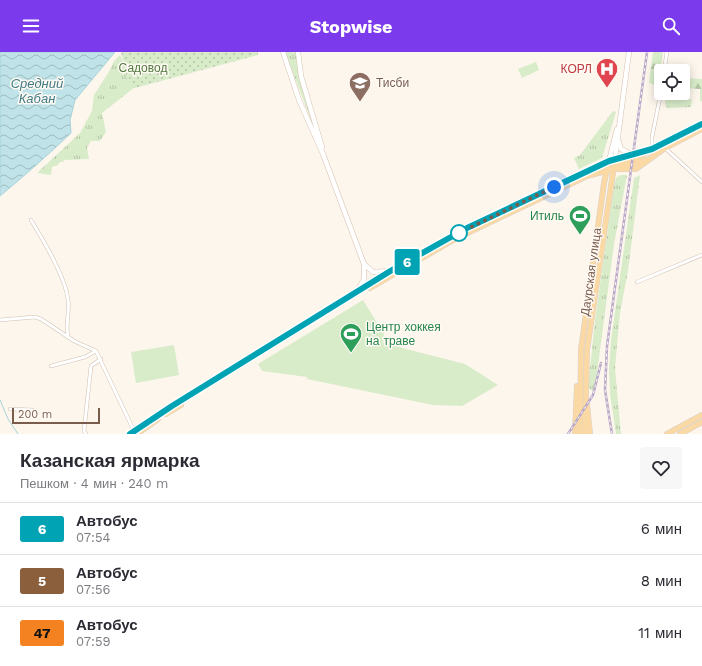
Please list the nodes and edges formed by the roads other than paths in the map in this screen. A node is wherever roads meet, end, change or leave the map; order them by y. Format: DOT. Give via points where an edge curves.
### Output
graph roads {
  1 [pos="283,52"];
  2 [pos="298,52"];
  3 [pos="628,52"];
  4 [pos="667,52"];
  5 [pos="665,64"];
  6 [pos="659,100"];
  7 [pos="622,111"];
  8 [pos="702,124"];
  9 [pos="702,129"];
  10 [pos="619,134"];
  11 [pos="665,148"];
  12 [pos="652,149"];
  13 [pos="323,154"];
  14 [pos="631,154"];
  15 [pos="613,163"];
  16 [pos="607,171"];
  17 [pos="702,182"];
  18 [pos="31,220"];
  19 [pos="702,255"];
  20 [pos="364,264"];
  21 [pos="392,270"];
  22 [pos="637,282"];
  23 [pos="355,293"];
  24 [pos="587,319"];
  25 [pos="0,320"];
  26 [pos="68,336"];
  27 [pos="96,351"];
  28 [pos="101,360"];
  29 [pos="51,366"];
  30 [pos="583,370"];
  31 [pos="10,409"];
  32 [pos="33,410"];
  33 [pos="702,415"];
  34 [pos="702,422"];
  35 [pos="134,433"];
  36 [pos="86,434"];
  37 [pos="580,434"];
  38 [pos="590,434"];
  39 [pos="667,434"];
  40 [pos="680,434"];
  1 -- 13 [label="street" via="299,100"];
  2 -- 13 [label="street" via="301,76"];
  3 -- 7 [label="street, Даурская улица"];
  4 -- 5 [label="street"];
  6 -- 12 [label="street"];
  7 -- 10 [label="street, Даурская улица"];
  7 -- 15 [label="street, Даурская улица"];
  8 -- 12 [label="main road"];
  9 -- 11 [label="main road"];
  10 -- 14 [label="street" via="621,149"];
  10 -- 15 [label="street, Даурская улица"];
  11 -- 15 [label="main road" via="647,160"];
  11 -- 17 [label="street"];
  12 -- 14 [label="main road"];
  12 -- 15 [label="main road" via="637,158"];
  13 -- 20 [label="street"];
  14 -- 15 [label="main road"];
  15 -- 16 [label="main road, Даурская улица"];
  15 -- 16 [label="main road"];
  15 -- 21 [label="main road" via="467,228"];
  15 -- 24 [label="main road, Даурская улица"];
  16 -- 24 [label="main road, Даурская улица"];
  16 -- 35 [label="main road" via="587,176 470,232 409,265"];
  18 -- 26 [label="street" via="65,286 68,300"];
  19 -- 22 [label="street"];
  20 -- 21 [label="street" via="373,272"];
  20 -- 23 [label="street" via="364,279"];
  21 -- 23 [label="main road"];
  23 -- 35 [label="main road"];
  24 -- 30 [label="main road, Даурская улица"];
  25 -- 26 [label="street" via="35,317"];
  26 -- 27 [label="street"];
  27 -- 28 [label="street"];
  27 -- 29 [label="street" via="85,357"];
  28 -- 35 [label="street"];
  28 -- 36 [label="street" via="91,366 84,431"];
  30 -- 37 [label="main road, Даурская улица"];
  30 -- 38 [label="main road"];
  31 -- 32 [label="street"];
  33 -- 39 [label="main road"];
  34 -- 40 [label="main road"];
}
